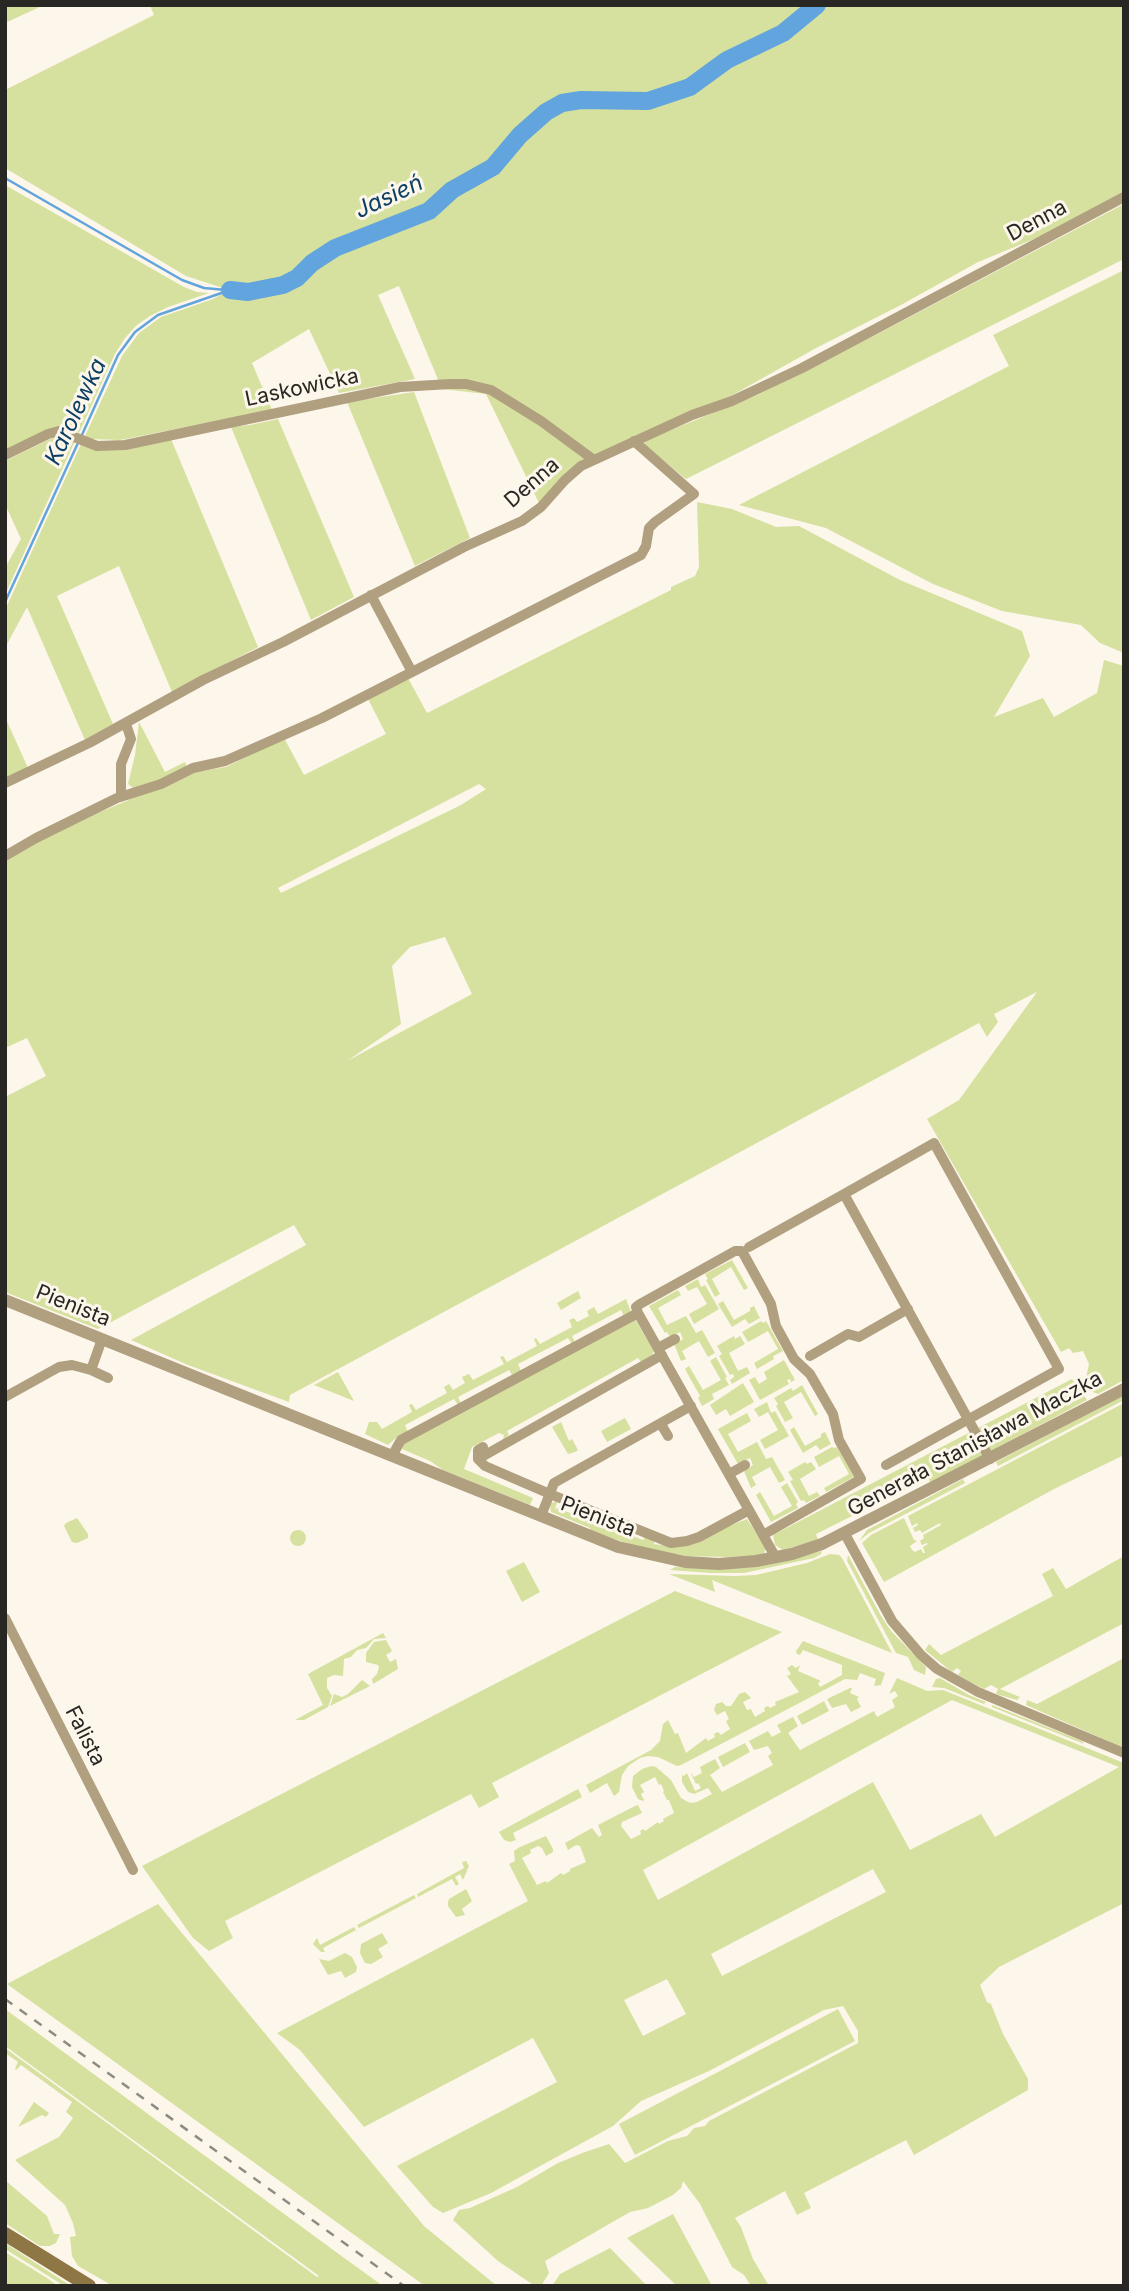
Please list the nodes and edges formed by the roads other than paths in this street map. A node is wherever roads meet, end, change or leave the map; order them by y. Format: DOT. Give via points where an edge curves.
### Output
graph roads {
  1 [pos="1124,197"];
  2 [pos="634,441"];
  3 [pos="5,455"];
  4 [pos="594,460"];
  5 [pos="371,595"];
  6 [pos="412,672"];
  7 [pos="126,724"];
  8 [pos="5,783"];
  9 [pos="121,797"];
  10 [pos="5,856"];
  11 [pos="844,1194"];
  12 [pos="749,1247"];
  13 [pos="5,1300"];
  14 [pos="908,1310"];
  15 [pos="638,1313"];
  16 [pos="102,1339"];
  17 [pos="675,1339"];
  18 [pos="660,1351"];
  19 [pos="810,1356"];
  20 [pos="91,1370"];
  21 [pos="107,1378"];
  22 [pos="1124,1389"];
  23 [pos="5,1397"];
  24 [pos="691,1406"];
  25 [pos="968,1420"];
  26 [pos="661,1424"];
  27 [pos="668,1436"];
  28 [pos="483,1447"];
  29 [pos="392,1456"];
  30 [pos="478,1459"];
  31 [pos="990,1459"];
  32 [pos="745,1465"];
  33 [pos="886,1465"];
  34 [pos="729,1474"];
  35 [pos="550,1494"];
  36 [pos="749,1510"];
  37 [pos="541,1516"];
  38 [pos="845,1534"];
  39 [pos="763,1535"];
  40 [pos="776,1558"];
  41 [pos="5,1618"];
  42 [pos="11,1641"];
  43 [pos="1124,1753"];
  44 [pos="133,1870"];
  45 [pos="5,2234"];
  46 [pos="89,2286"];
  1 -- 2 [label="street, Denna" via="802,368"];
  2 -- 4 [label="street, Denna"];
  2 -- 6 [label="street" via="694,494 649,528 641,555"];
  3 -- 4 [label="street, Laskowicka" via="59,431 89,443 125,445 400,387 466,384 491,390"];
  4 -- 5 [label="street, Denna" via="581,466 522,521"];
  5 -- 6 [label="street"];
  5 -- 7 [label="street, Denna"];
  6 -- 9 [label="street" via="225,761 193,768"];
  7 -- 8 [label="street, Denna"];
  7 -- 9 [label="street" via="131,738 121,764"];
  9 -- 10 [label="street"];
  11 -- 12 [label="street"];
  11 -- 14 [label="street"];
  11 -- 25 [label="street" via="933,1143 1053,1357 1059,1369"];
  13 -- 16 [label="street, Pienista"];
  14 -- 19 [label="street" via="859,1337 848,1334"];
  14 -- 25 [label="street"];
  15 -- 18 [label="street"];
  15 -- 29 [label="street" via="401,1440"];
  15 -- 39 [label="street" via="640,1304 736,1251 742,1251 754,1272 772,1304 776,1326 833,1414 839,1440 861,1479"];
  16 -- 20 [label="street"];
  16 -- 29 [label="street, Pienista"];
  17 -- 18 [label="street"];
  18 -- 24 [label="street"];
  18 -- 30 [label="street"];
  20 -- 21 [label="street"];
  20 -- 23 [label="street" via="59,1367"];
  22 -- 31 [label="street, Generała Stanisława Maczka"];
  24 -- 26 [label="street"];
  24 -- 34 [label="street"];
  25 -- 31 [label="street"];
  25 -- 33 [label="street"];
  26 -- 27 [label="street"];
  26 -- 35 [label="street" via="557,1481"];
  28 -- 30 [label="street"];
  29 -- 37 [label="street, Pienista"];
  30 -- 35 [label="street"];
  31 -- 38 [label="street, Generała Stanisława Maczka"];
  32 -- 34 [label="street"];
  34 -- 36 [label="street"];
  35 -- 36 [label="street" via="671,1543 699,1537"];
  35 -- 37 [label="street"];
  36 -- 39 [label="street"];
  37 -- 40 [label="street, Pienista" via="618,1547 667,1559 719,1564"];
  38 -- 40 [label="street, Pienista"];
  38 -- 43 [label="street" via="892,1621 937,1669 978,1692"];
  39 -- 40 [label="street"];
  41 -- 42 [label="street, Falista"];
  42 -- 44 [label="street, Falista"];
  45 -- 46 [label="main road"];
}
